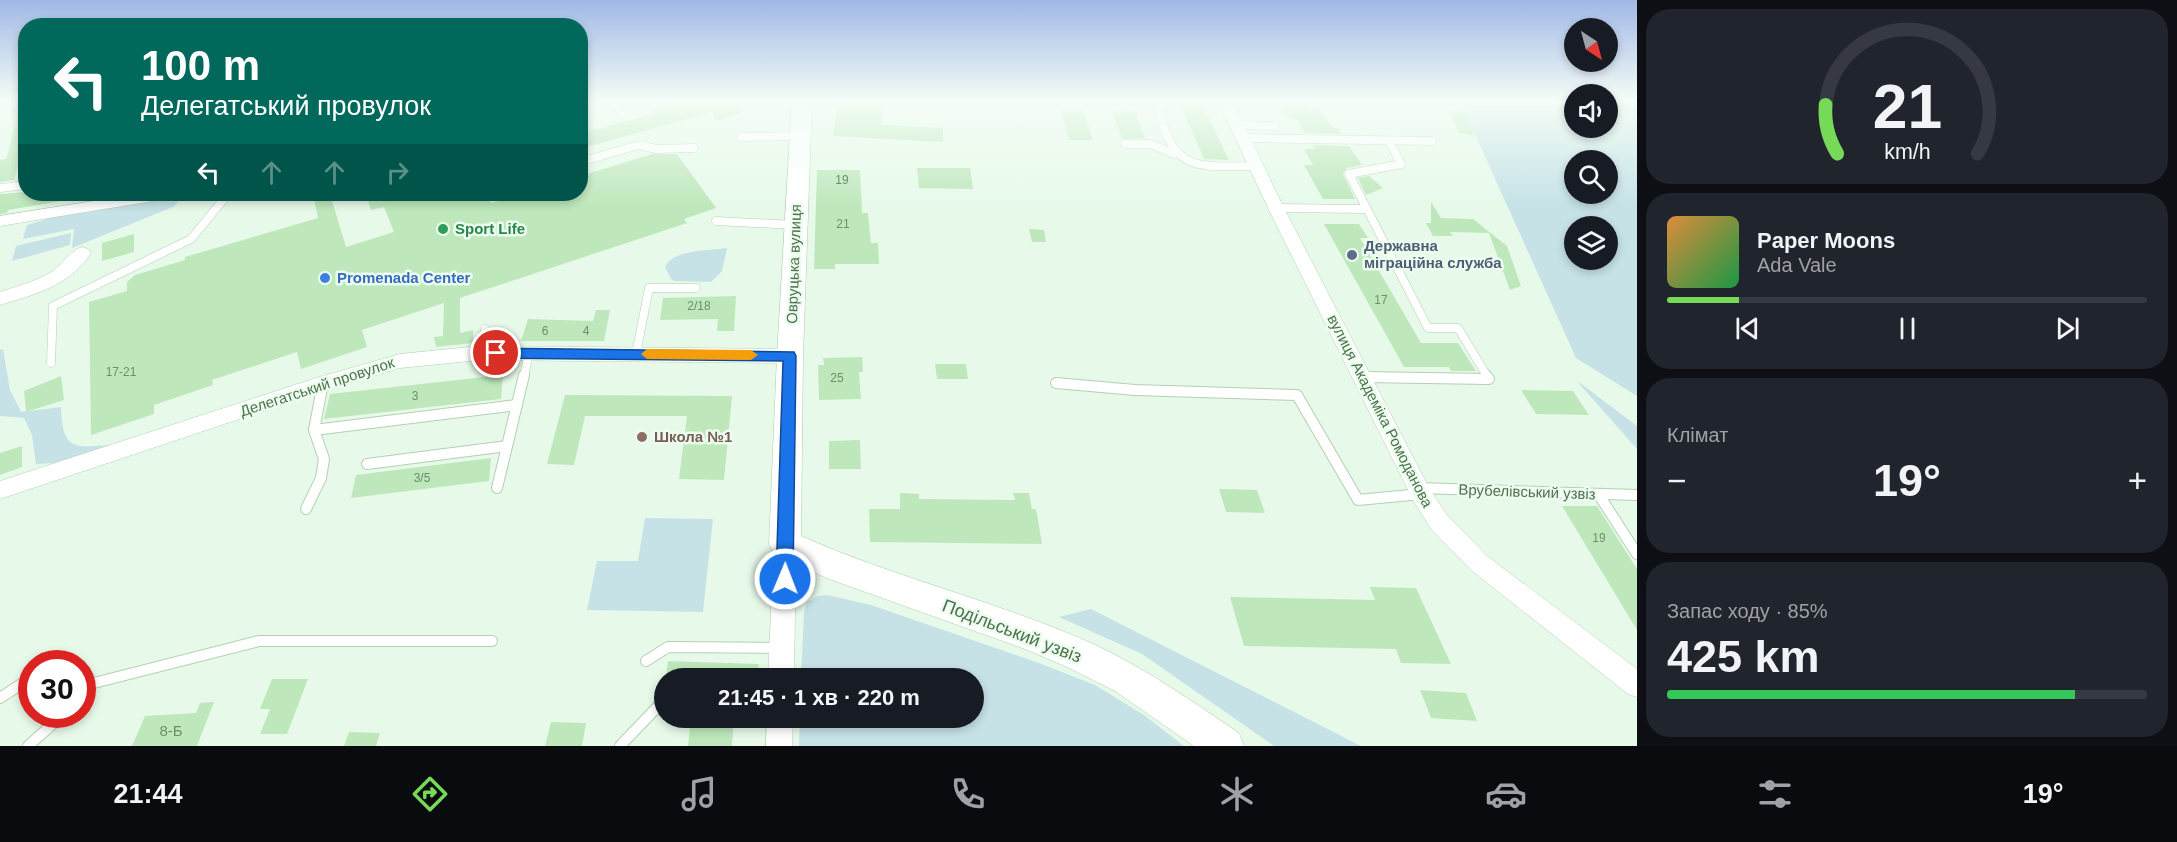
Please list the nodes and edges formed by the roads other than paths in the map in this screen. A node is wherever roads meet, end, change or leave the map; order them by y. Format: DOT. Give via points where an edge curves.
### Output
graph roads {
  1 [pos="800,136"];
  2 [pos="1167,136"];
  3 [pos="1243,136"];
  4 [pos="1312,136"];
  5 [pos="741,137"];
  6 [pos="1389,141"];
  7 [pos="1432,141"];
  8 [pos="1125,144"];
  9 [pos="694,148"];
  10 [pos="1174,154"];
  11 [pos="588,160"];
  12 [pos="1257,166"];
  13 [pos="18,185"];
  14 [pos="0,188"];
  15 [pos="102,201"];
  16 [pos="222,201"];
  17 [pos="1276,208"];
  18 [pos="1365,209"];
  19 [pos="0,221"];
  20 [pos="716,221"];
  21 [pos="796,225"];
  22 [pos="82,253"];
  23 [pos="696,288"];
  24 [pos="0,299"];
  25 [pos="485,329"];
  26 [pos="480,353"];
  27 [pos="529,353"];
  28 [pos="636,354"];
  29 [pos="790,356"];
  30 [pos="51,363"];
  31 [pos="1363,377"];
  32 [pos="323,383"];
  33 [pos="1056,383"];
  34 [pos="517,405"];
  35 [pos="314,430"];
  36 [pos="507,446"];
  37 [pos="367,464"];
  38 [pos="497,488"];
  39 [pos="0,490"];
  40 [pos="1419,491"];
  41 [pos="1599,495"];
  42 [pos="1637,495"];
  43 [pos="306,509"];
  44 [pos="785,544"];
  45 [pos="1637,554"];
  46 [pos="492,641"];
  47 [pos="782,648"];
  48 [pos="646,661"];
  49 [pos="781,668"];
  50 [pos="96,682"];
  51 [pos="1637,685"];
  52 [pos="18,686"];
  53 [pos="0,698"];
  54 [pos="654,710"];
  55 [pos="48,728"];
  56 [pos="780,728"];
  57 [pos="28,746"];
  58 [pos="620,746"];
  59 [pos="779,746"];
  60 [pos="1226,746"];
  1 -- 5 [label="lane"];
  1 -- 21 [label="street, Овруцька вулиця"];
  2 -- 10 [label="lane"];
  3 -- 12 [label="street, вулиця Академіка Ромоданова"];
  4 -- 6 [label="lane"];
  6 -- 7 [label="lane"];
  6 -- 18 [label="lane" via="1401,164 1350,174"];
  8 -- 10 [label="lane" via="1150,143"];
  9 -- 11 [label="lane" via="656,149 639,145"];
  10 -- 12 [label="lane" via="1186,163"];
  12 -- 17 [label="street, вулиця Академіка Ромоданова"];
  13 -- 14 [label="lane"];
  15 -- 19 [label="street"];
  16 -- 30 [label="lane" via="190,239 53,306"];
  17 -- 18 [label="lane"];
  17 -- 31 [label="street, вулиця Академіка Ромоданова"];
  18 -- 31 [label="lane" via="1428,328 1458,328 1489,379"];
  20 -- 21 [label="lane"];
  21 -- 29 [label="street, Овруцька вулиця"];
  22 -- 24 [label="street" via="50,282"];
  23 -- 28 [label="lane" via="649,288"];
  25 -- 26 [label="lane"];
  26 -- 27 [label="street, Делегатський провулок"];
  26 -- 32 [label="street, Делегатський провулок" via="400,361"];
  27 -- 28 [label="street, Делегатський провулок"];
  27 -- 34 [label="lane"];
  28 -- 29 [label="street, Делегатський провулок"];
  29 -- 44 [label="street, Овруцька вулиця"];
  31 -- 40 [label="street, вулиця Академіка Ромоданова"];
  32 -- 35 [label="lane"];
  32 -- 39 [label="street, Делегатський провулок"];
  33 -- 40 [label="lane, Врубелівський узвіз" via="1135,390 1297,394 1358,500"];
  34 -- 35 [label="lane"];
  34 -- 36 [label="lane"];
  35 -- 43 [label="lane" via="324,459 321,478"];
  36 -- 37 [label="lane"];
  36 -- 38 [label="lane"];
  40 -- 41 [label="lane, Врубелівський узвіз"];
  40 -- 51 [label="street, вулиця Академіка Ромоданова" via="1439,522 1479,562"];
  41 -- 42 [label="lane, Врубелівський узвіз"];
  41 -- 45 [label="lane"];
  44 -- 47 [label="street, Овруцька вулиця"];
  44 -- 60 [label="street, Подільський узвіз" via="840,569 1079,655 1127,679"];
  46 -- 50 [label="lane" via="259,641"];
  47 -- 48 [label="lane" via="668,647"];
  47 -- 49 [label="street, Овруцька вулиця"];
  52 -- 53 [label="lane"];
  54 -- 58 [label="lane"];
  55 -- 57 [label="lane"];
  56 -- 59 [label="street"];
}
